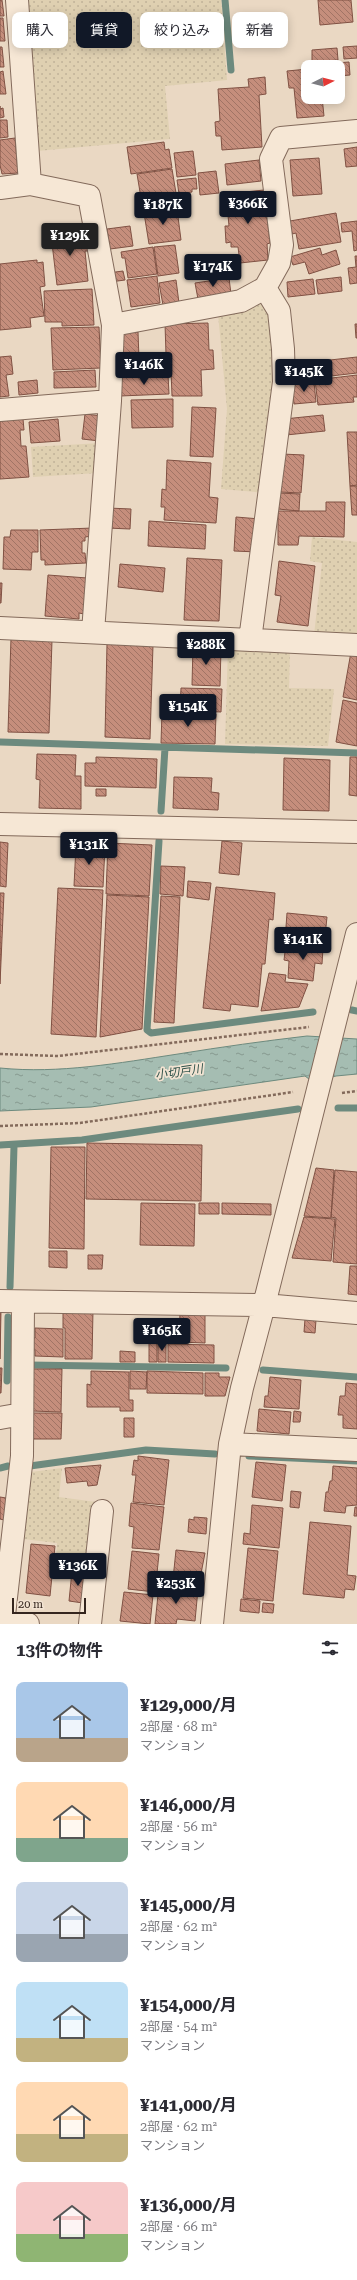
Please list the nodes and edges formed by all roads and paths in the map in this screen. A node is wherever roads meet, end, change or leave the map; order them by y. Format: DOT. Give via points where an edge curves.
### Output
graph roads {
  1 [pos="17,0"];
  2 [pos="357,131"];
  3 [pos="30,184"];
  4 [pos="0,188"];
  5 [pos="265,288"];
  6 [pos="113,325"];
  7 [pos="110,402"];
  8 [pos="0,410"];
  9 [pos="0,628"];
  10 [pos="93,632"];
  11 [pos="250,640"];
  12 [pos="357,645"];
  13 [pos="0,824"];
  14 [pos="357,832"];
  15 [pos="357,934"];
  16 [pos="335,1026"];
  17 [pos="0,1054"];
  18 [pos="319,1086"];
  19 [pos="0,1126"];
  20 [pos="0,1301"];
  21 [pos="23,1302"];
  22 [pos="264,1305"];
  23 [pos="357,1313"];
  24 [pos="22,1414"];
  25 [pos="0,1418"];
  26 [pos="230,1444"];
  27 [pos="357,1450"];
  28 [pos="102,1511"];
  29 [pos="3,1623"];
  30 [pos="28,1624"];
  31 [pos="90,1624"];
  32 [pos="212,1624"];
  1 -- 3 [label="street"];
  2 -- 5 [label="street" via="281,138 271,159 282,245 279,263"];
  3 -- 4 [label="street"];
  3 -- 6 [label="street" via="89,196"];
  5 -- 6 [label="street" via="241,301"];
  5 -- 11 [label="street" via="279,311 284,349 284,382"];
  6 -- 7 [label="street"];
  7 -- 8 [label="street"];
  7 -- 10 [label="street"];
  9 -- 10 [label="street"];
  10 -- 11 [label="street"];
  11 -- 12 [label="street"];
  13 -- 14 [label="street"];
  15 -- 16 [label="street"];
  16 -- 17 [label="path" via="58,1056"];
  16 -- 18 [label="street"];
  18 -- 19 [label="path" via="80,1123"];
  18 -- 22 [label="street"];
  20 -- 21 [label="street"];
  21 -- 22 [label="street"];
  21 -- 24 [label="street"];
  22 -- 23 [label="street"];
  22 -- 26 [label="street"];
  24 -- 25 [label="street"];
  24 -- 29 [label="street" via="22,1456"];
  26 -- 27 [label="street"];
  26 -- 32 [label="street"];
  28 -- 31 [label="street"];
  29 -- 30 [label="street"];
}
